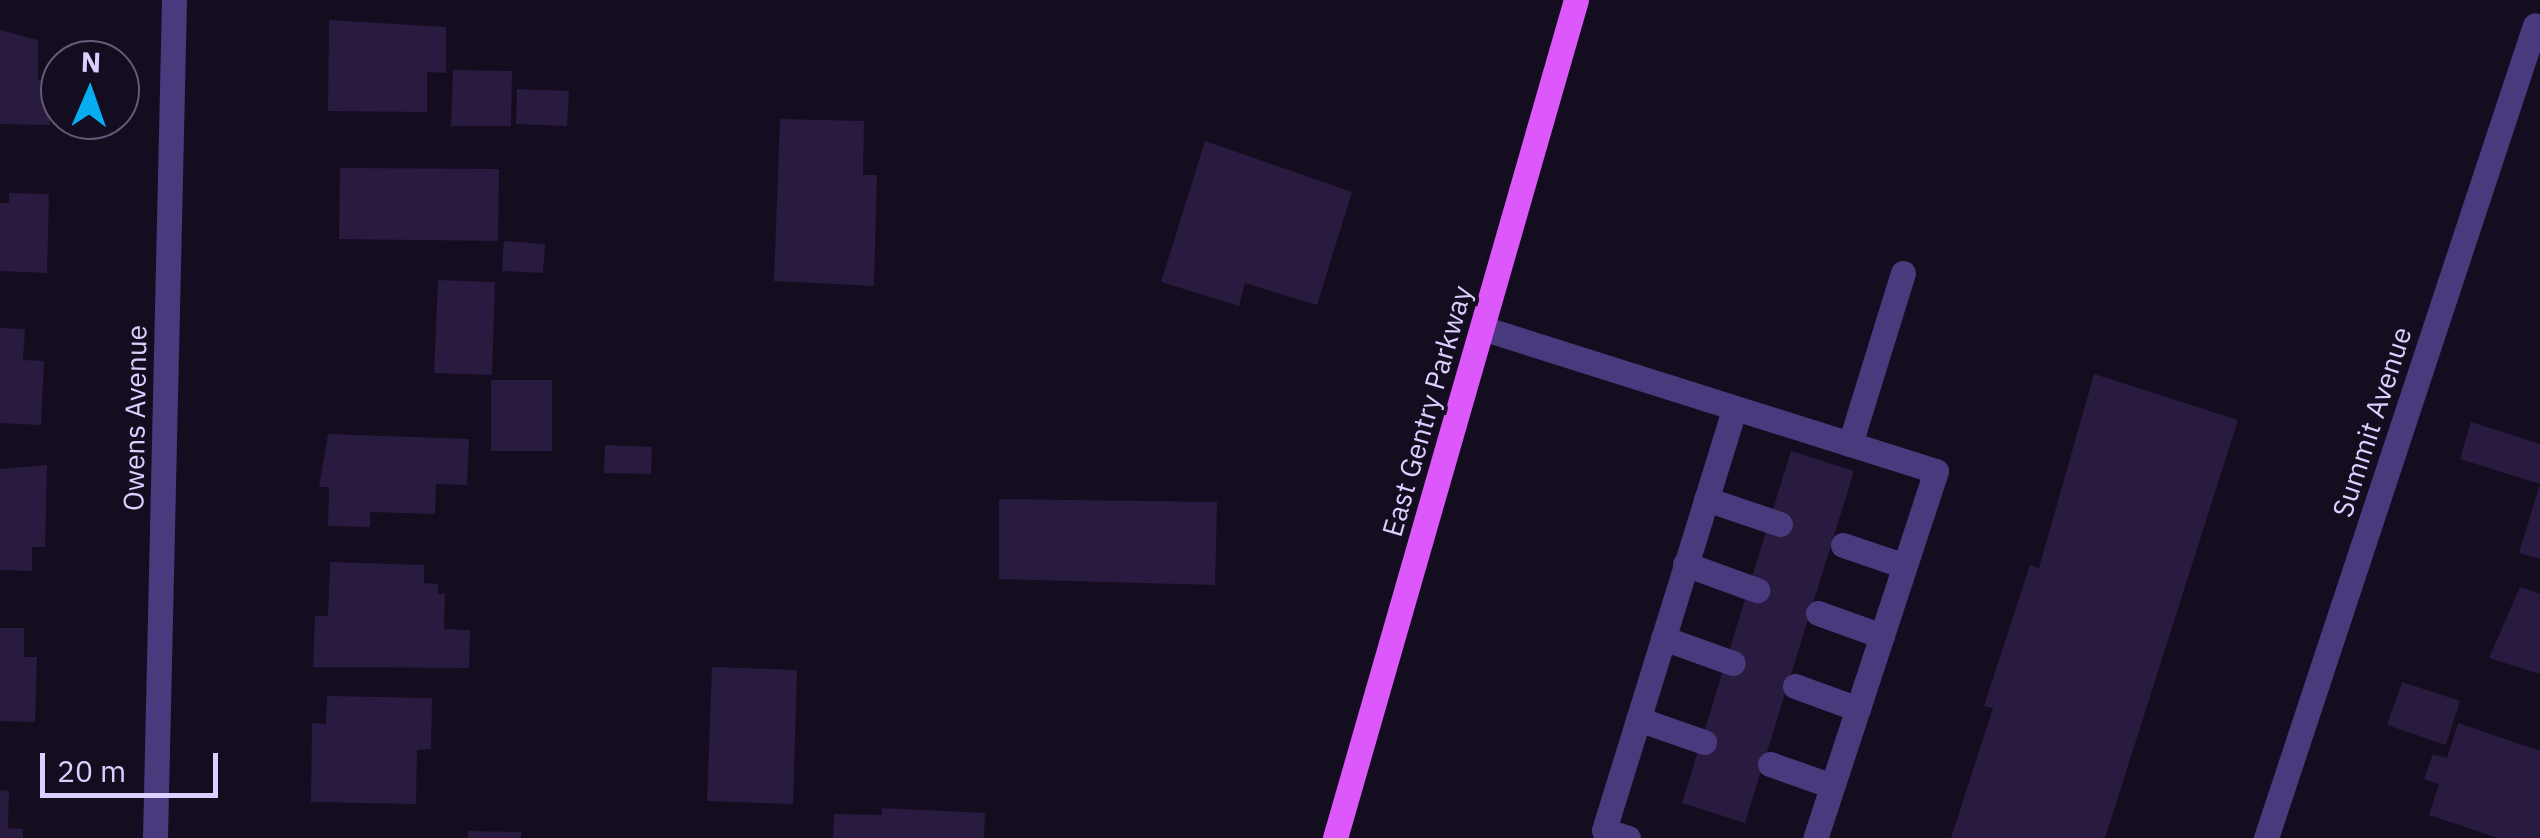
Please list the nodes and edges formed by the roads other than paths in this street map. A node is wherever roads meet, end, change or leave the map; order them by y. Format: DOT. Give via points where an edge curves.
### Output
graph roads {
  1 [pos="174,0"];
  2 [pos="1571,1"];
  3 [pos="2535,25"];
  4 [pos="1903,272"];
  5 [pos="1482,328"];
  6 [pos="1734,409"];
  7 [pos="1850,444"];
  8 [pos="1706,498"];
  9 [pos="1780,524"];
  10 [pos="1842,545"];
  11 [pos="1685,564"];
  12 [pos="1906,566"];
  13 [pos="1757,590"];
  14 [pos="1818,613"];
  15 [pos="1882,636"];
  16 [pos="1662,638"];
  17 [pos="1733,664"];
  18 [pos="1795,686"];
  19 [pos="1858,709"];
  20 [pos="1638,719"];
  21 [pos="1704,742"];
  22 [pos="1770,764"];
  23 [pos="1832,786"];
  24 [pos="155,838"];
  25 [pos="1335,838"];
  26 [pos="1628,838"];
  27 [pos="1815,838"];
  28 [pos="2266,838"];
  1 -- 24 [label="street, Owens Avenue"];
  2 -- 5 [label="main road, East Gentry Parkway"];
  3 -- 28 [label="street, Summit Avenue"];
  4 -- 7 [label="street"];
  5 -- 6 [label="street"];
  5 -- 25 [label="main road, East Gentry Parkway"];
  6 -- 7 [label="street"];
  6 -- 8 [label="street"];
  7 -- 12 [label="street" via="1936,471"];
  8 -- 9 [label="street"];
  8 -- 11 [label="street"];
  10 -- 12 [label="street"];
  11 -- 13 [label="street"];
  11 -- 16 [label="street"];
  12 -- 15 [label="street"];
  14 -- 15 [label="street"];
  15 -- 19 [label="street"];
  16 -- 17 [label="street"];
  16 -- 20 [label="street"];
  18 -- 19 [label="street"];
  19 -- 23 [label="street"];
  20 -- 21 [label="street"];
  20 -- 26 [label="street" via="1604,830"];
  22 -- 23 [label="street"];
  23 -- 27 [label="street"];
}
